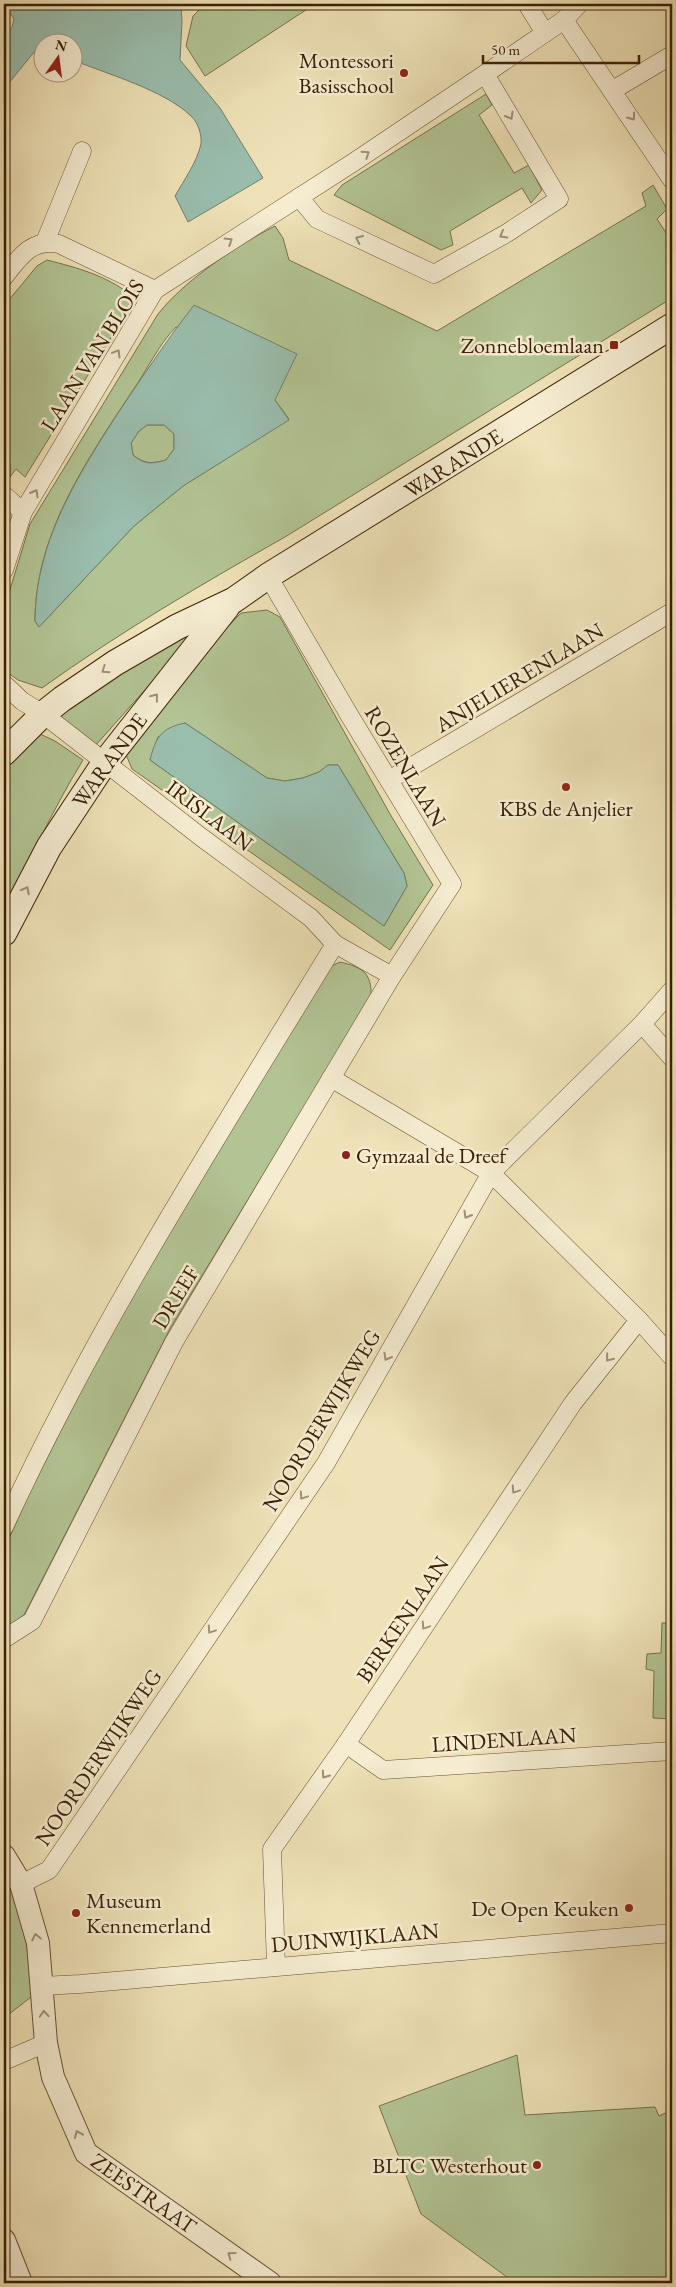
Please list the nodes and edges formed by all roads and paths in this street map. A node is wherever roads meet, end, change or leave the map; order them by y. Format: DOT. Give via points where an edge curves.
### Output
graph roads {
  1 [pos="527,4"];
  2 [pos="579,4"];
  3 [pos="564,20"];
  4 [pos="545,33"];
  5 [pos="672,55"];
  6 [pos="485,74"];
  7 [pos="613,90"];
  8 [pos="82,151"];
  9 [pos="672,180"];
  10 [pos="298,197"];
  11 [pos="45,242"];
  12 [pos="4,278"];
  13 [pos="155,290"];
  14 [pos="672,326"];
  15 [pos="4,495"];
  16 [pos="24,512"];
  17 [pos="4,570"];
  18 [pos="268,576"];
  19 [pos="234,600"];
  20 [pos="672,612"];
  21 [pos="4,684"];
  22 [pos="43,714"];
  23 [pos="4,753"];
  24 [pos="105,762"];
  25 [pos="388,780"];
  26 [pos="4,934"];
  27 [pos="335,944"];
  28 [pos="392,976"];
  29 [pos="672,990"];
  30 [pos="642,1024"];
  31 [pos="672,1058"];
  32 [pos="331,1078"];
  33 [pos="491,1173"];
  34 [pos="639,1320"];
  35 [pos="672,1357"];
  36 [pos="4,1527"];
  37 [pos="4,1639"];
  38 [pos="346,1744"];
  39 [pos="672,1751"];
  40 [pos="4,1856"];
  41 [pos="21,1884"];
  42 [pos="672,1933"];
  43 [pos="276,1966"];
  44 [pos="42,1986"];
  45 [pos="46,2043"];
  46 [pos="4,2061"];
  47 [pos="4,2240"];
  48 [pos="21,2283"];
  49 [pos="270,2283"];
  1 -- 4 [label="street"];
  2 -- 3 [label="street, LAAN VAN BLOIS"];
  3 -- 4 [label="street, LAAN VAN BLOIS"];
  3 -- 7 [label="street"];
  4 -- 6 [label="street, LAAN VAN BLOIS"];
  5 -- 7 [label="street"];
  10 -- 6 [label="street, LAAN VAN BLOIS, one-way"];
  6 -- 10 [label="street, one-way" via="559,199 434,274 317,219"];
  7 -- 9 [label="street, one-way"];
  8 -- 11 [label="street"];
  13 -- 10 [label="street, LAAN VAN BLOIS, one-way"];
  11 -- 12 [label="street" via="25,251"];
  11 -- 13 [label="street" via="59,244"];
  16 -- 13 [label="street, LAAN VAN BLOIS, one-way"];
  14 -- 18 [label="main road, WARANDE"];
  15 -- 16 [label="street"];
  16 -- 17 [label="street, LAAN VAN BLOIS"];
  18 -- 19 [label="main road, WARANDE"];
  18 -- 25 [label="street, ROZENLAAN"];
  19 -- 22 [label="main road, WARANDE, one-way" via="115,663"];
  24 -- 19 [label="main road, WARANDE, one-way"];
  20 -- 25 [label="street, ANJELIERENLAAN"];
  21 -- 22 [label="street, IRISLAAN"];
  22 -- 23 [label="main road, WARANDE"];
  22 -- 24 [label="street, IRISLAAN"];
  26 -- 24 [label="main road, WARANDE, one-way" via="49,847"];
  24 -- 27 [label="street, IRISLAAN" via="311,918"];
  25 -- 28 [label="street, ROZENLAAN" via="452,884"];
  27 -- 28 [label="street, IRISLAAN"];
  27 -- 36 [label="street, DREEF" via="134,1276"];
  28 -- 32 [label="street, DREEF"];
  29 -- 30 [label="street, NOORDERWIJKWEG"];
  30 -- 31 [label="street"];
  30 -- 33 [label="street, NOORDERWIJKWEG"];
  32 -- 33 [label="street"];
  32 -- 37 [label="street, DREEF" via="174,1342 32,1620"];
  33 -- 34 [label="street"];
  33 -- 41 [label="street, NOORDERWIJKWEG, one-way" via="326,1463 49,1870"];
  34 -- 35 [label="street"];
  34 -- 38 [label="street, BERKENLAAN, one-way" via="573,1403"];
  38 -- 39 [label="street, LINDENLAAN" via="383,1770"];
  38 -- 43 [label="street, BERKENLAAN, one-way" via="272,1849"];
  40 -- 41 [label="street, ZEESTRAAT"];
  44 -- 41 [label="street, ZEESTRAAT, one-way" via="38,1943"];
  42 -- 43 [label="street, DUINWIJKLAAN"];
  43 -- 44 [label="street, DUINWIJKLAAN"];
  45 -- 44 [label="street, ZEESTRAAT, one-way"];
  45 -- 46 [label="street"];
  49 -- 45 [label="street, ZEESTRAAT, one-way" via="86,2153 53,2077"];
  47 -- 48 [label="street"];
}
